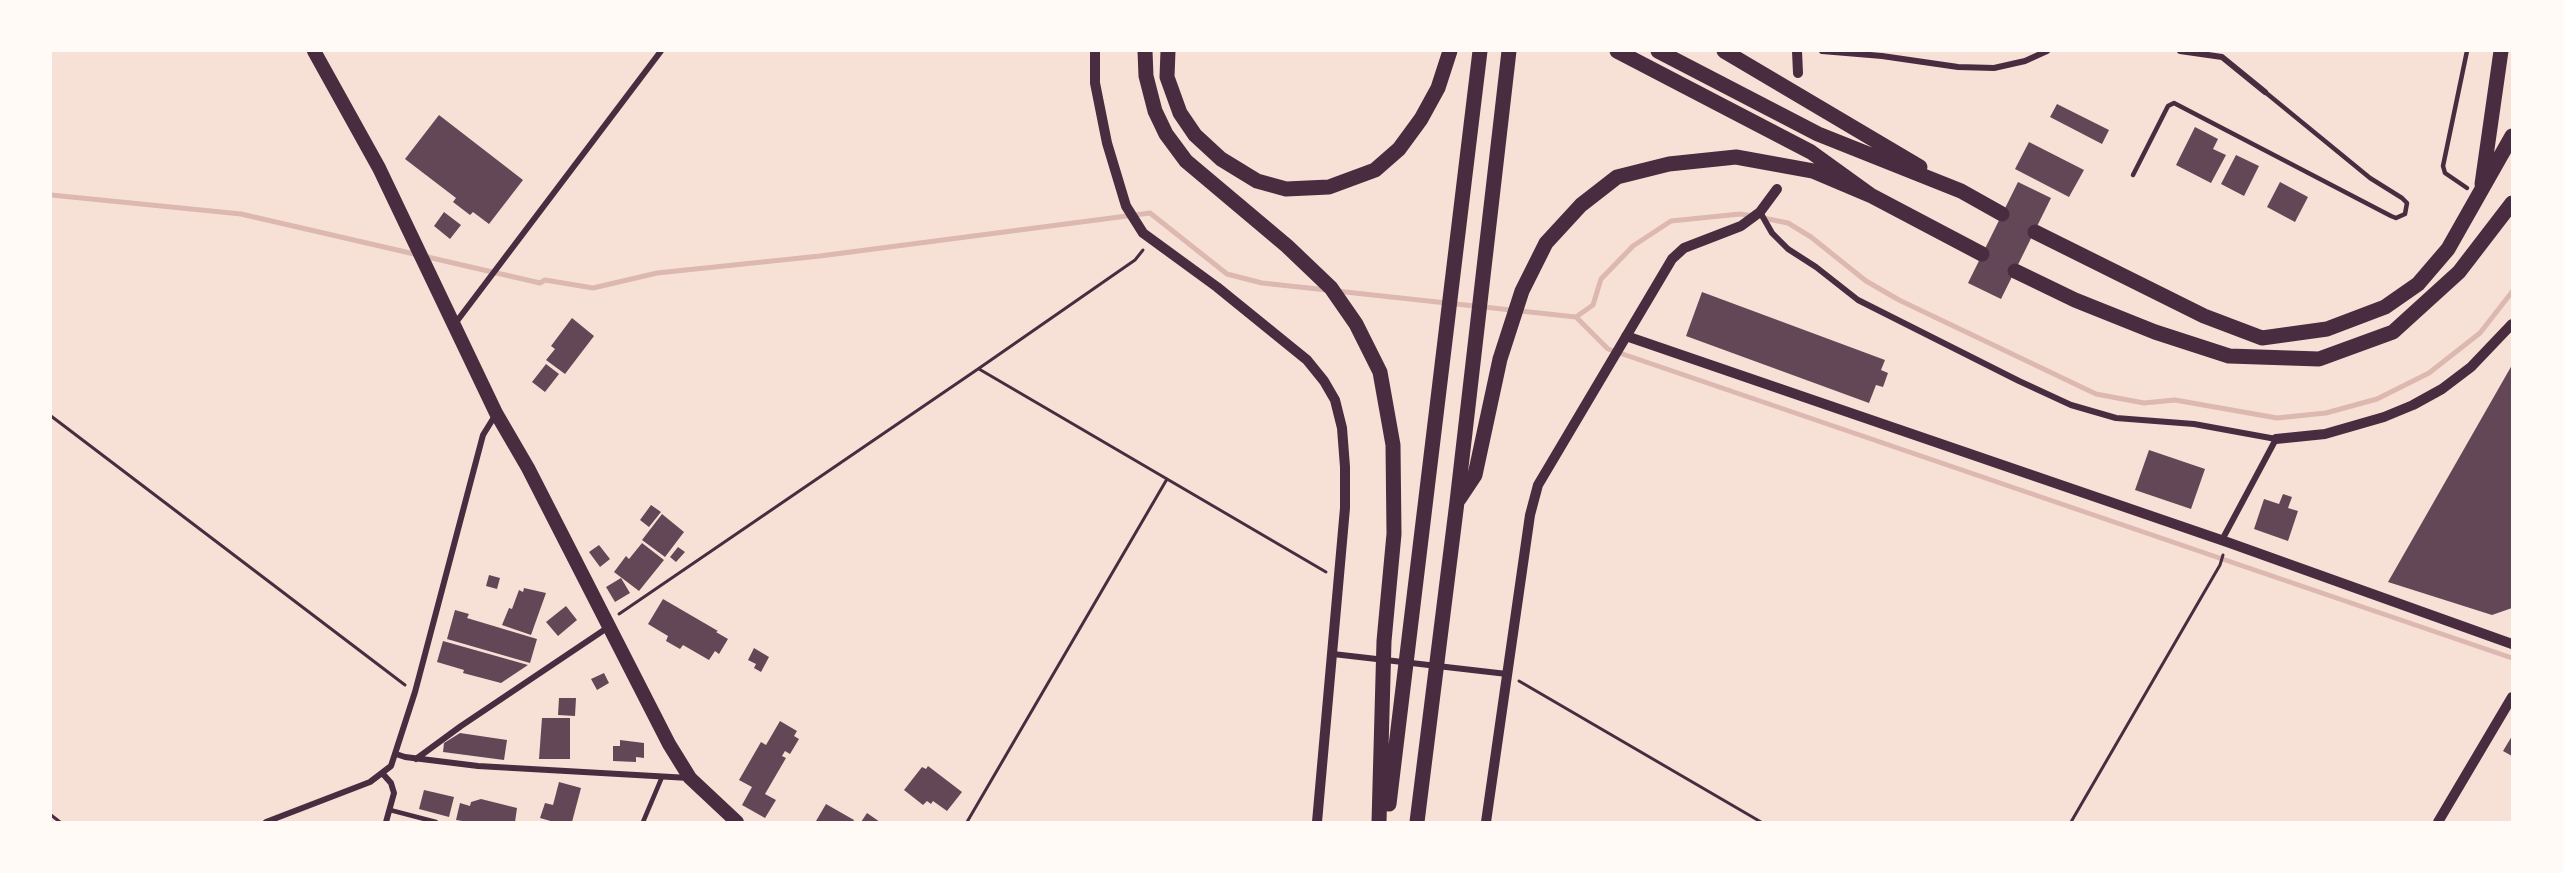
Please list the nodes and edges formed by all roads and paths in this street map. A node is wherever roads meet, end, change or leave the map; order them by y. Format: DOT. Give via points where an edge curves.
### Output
graph roads {
  1 [pos="314,51"];
  2 [pos="662,51"];
  3 [pos="1095,51"];
  4 [pos="1145,51"];
  5 [pos="1167,51"];
  6 [pos="1450,51"];
  7 [pos="1480,51"];
  8 [pos="1509,51"];
  9 [pos="1617,51"];
  10 [pos="1658,51"];
  11 [pos="1724,51"];
  12 [pos="1797,51"];
  13 [pos="1822,51"];
  14 [pos="2048,51"];
  15 [pos="2180,51"];
  16 [pos="2466,51"];
  17 [pos="2501,51"];
  18 [pos="1798,73"];
  19 [pos="2265,92"];
  20 [pos="2512,136"];
  21 [pos="2133,175"];
  22 [pos="1777,189"];
  23 [pos="2474,190"];
  24 [pos="1961,191"];
  25 [pos="1872,196"];
  26 [pos="2512,203"];
  27 [pos="1760,213"];
  28 [pos="2002,214"];
  29 [pos="2034,232"];
  30 [pos="1152,240"];
  31 [pos="1982,254"];
  32 [pos="2015,271"];
  33 [pos="2512,324"];
  34 [pos="454,325"];
  35 [pos="1625,339"];
  36 [pos="978,369"];
  37 [pos="496,413"];
  38 [pos="51,416"];
  39 [pos="2276,439"];
  40 [pos="1167,479"];
  41 [pos="1457,502"];
  42 [pos="2225,541"];
  43 [pos="1337,580"];
  44 [pos="609,624"];
  45 [pos="2512,644"];
  46 [pos="1333,654"];
  47 [pos="1383,660"];
  48 [pos="1405,662"];
  49 [pos="1436,666"];
  50 [pos="1508,674"];
  51 [pos="415,692"];
  52 [pos="2512,697"];
  53 [pos="396,754"];
  54 [pos="416,759"];
  55 [pos="383,774"];
  56 [pos="662,777"];
  57 [pos="690,778"];
  58 [pos="390,810"];
  59 [pos="51,815"];
  60 [pos="60,822"];
  61 [pos="266,822"];
  62 [pos="386,822"];
  63 [pos="436,822"];
  64 [pos="643,822"];
  65 [pos="737,822"];
  66 [pos="967,822"];
  67 [pos="1317,822"];
  68 [pos="1379,822"];
  69 [pos="1387,822"];
  70 [pos="1417,822"];
  71 [pos="1486,822"];
  72 [pos="1761,822"];
  73 [pos="2071,822"];
  74 [pos="2438,822"];
  1 -- 34 [label="main road" via="379,168"];
  2 -- 34 [label="street"];
  3 -- 30 [label="street" via="1095,83 1117,177 1126,206"];
  4 -- 47 [label="highway" via="1146,76 1166,134 1186,161 1331,288 1356,324 1380,372 1393,445 1394,534"];
  5 -- 6 [label="highway" via="1167,77 1180,113 1195,135 1221,159 1257,181 1286,189 1329,187 1375,170 1399,148 1420,118 1438,88"];
  7 -- 48 [label="highway"];
  8 -- 41 [label="highway"];
  9 -- 25 [label="highway" via="1811,152"];
  10 -- 24 [label="highway" via="1818,134"];
  11 -- 24 [label="highway"];
  12 -- 18 [label="street"];
  13 -- 14 [label="street" via="1994,68"];
  15 -- 19 [label="street" via="2222,57"];
  16 -- 23 [label="lane" via="2443,166 2445,173"];
  17 -- 23 [label="highway"];
  19 -- 21 [label="lane" via="2370,178 2402,198 2407,203 2405,214 2391,216 2174,103 2168,106"];
  20 -- 23 [label="highway"];
  22 -- 27 [label="street"];
  23 -- 29 [label="highway" via="2448,249 2418,284 2385,307 2327,329 2262,338 2204,316"];
  24 -- 28 [label="highway"];
  25 -- 31 [label="highway"];
  25 -- 41 [label="highway" via="1813,171 1736,157 1669,164 1617,177 1581,205 1546,243 1522,291 1500,359 1475,475"];
  26 -- 32 [label="highway" via="2459,272 2393,332 2319,359 2229,356 2155,332"];
  27 -- 35 [label="street" via="1741,226 1684,248 1672,259"];
  27 -- 39 [label="street" via="1788,249 1857,300 2071,405 2116,418 2161,420"];
  30 -- 36 [label="path" via="1135,260"];
  30 -- 43 [label="street" via="1306,360 1335,400 1346,467"];
  33 -- 39 [label="street" via="2471,367 2414,405 2325,434"];
  34 -- 37 [label="main road"];
  35 -- 42 [label="street"];
  35 -- 50 [label="street" via="1538,485 1530,515"];
  36 -- 40 [label="path"];
  36 -- 44 [label="path"];
  37 -- 44 [label="main road"];
  37 -- 51 [label="street" via="483,435"];
  38 -- 51 [label="path"];
  39 -- 42 [label="street"];
  40 -- 43 [label="path"];
  40 -- 66 [label="path"];
  41 -- 49 [label="highway"];
  42 -- 45 [label="street"];
  42 -- 73 [label="path" via="2220,565"];
  43 -- 46 [label="street"];
  44 -- 54 [label="street"];
  44 -- 57 [label="main road"];
  46 -- 47 [label="street"];
  46 -- 67 [label="street"];
  47 -- 48 [label="street"];
  47 -- 68 [label="highway"];
  48 -- 49 [label="street"];
  48 -- 69 [label="highway"];
  49 -- 50 [label="street"];
  49 -- 70 [label="highway"];
  50 -- 71 [label="street"];
  50 -- 72 [label="path"];
  51 -- 53 [label="street"];
  52 -- 74 [label="street"];
  53 -- 54 [label="street"];
  53 -- 55 [label="street"];
  54 -- 56 [label="street" via="565,773"];
  55 -- 58 [label="street" via="394,793"];
  55 -- 61 [label="street"];
  56 -- 57 [label="street"];
  56 -- 64 [label="lane"];
  57 -- 65 [label="main road"];
  58 -- 62 [label="street"];
  58 -- 63 [label="lane"];
  59 -- 60 [label="path"];
}
